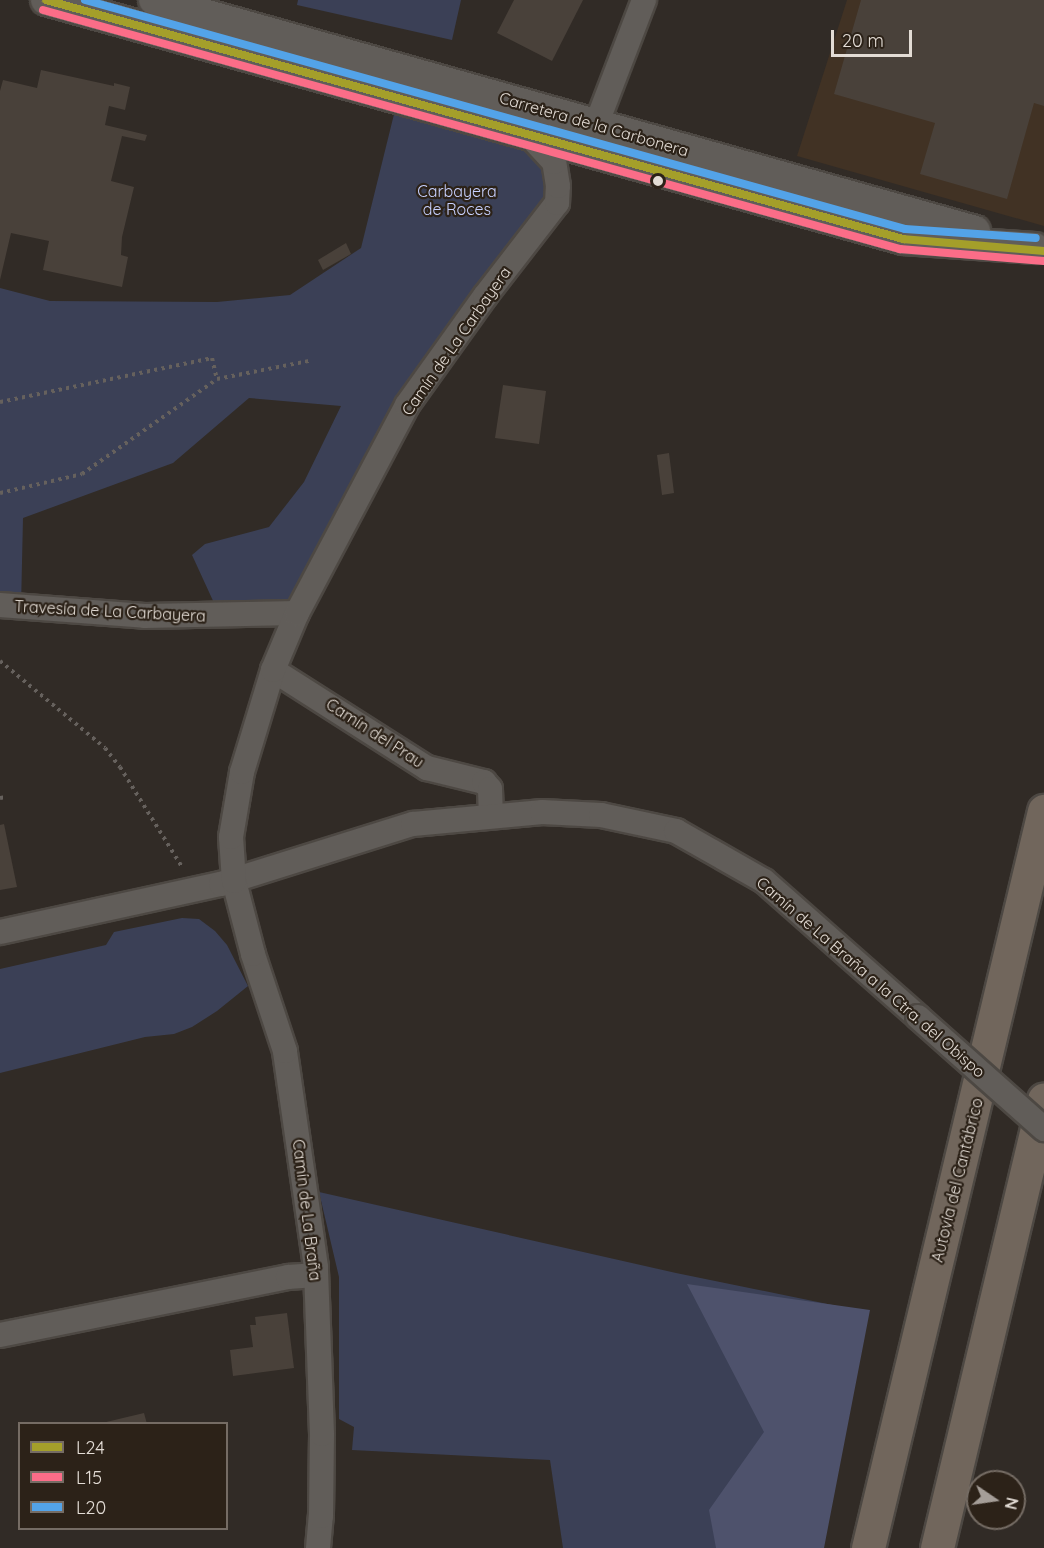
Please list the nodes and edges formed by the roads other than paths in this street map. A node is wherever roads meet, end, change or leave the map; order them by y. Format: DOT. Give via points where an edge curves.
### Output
graph roads {
  1 [pos="46,0"];
  2 [pos="154,0"];
  3 [pos="645,0"];
  4 [pos="596,125"];
  5 [pos="529,135"];
  6 [pos="1040,250"];
  7 [pos="0,605"];
  8 [pos="297,613"];
  9 [pos="273,670"];
  10 [pos="1044,811"];
  11 [pos="491,816"];
  12 [pos="234,881"];
  13 [pos="0,932"];
  14 [pos="1044,1100"];
  15 [pos="1044,1129"];
  16 [pos="316,1275"];
  17 [pos="0,1335"];
  18 [pos="318,1548"];
  19 [pos="868,1548"];
  20 [pos="937,1548"];
  1 -- 5 [label="street, Carretera de la Carbonera"];
  2 -- 4 [label="street, Carretera de la Carbonera"];
  3 -- 4 [label="street"];
  4 -- 6 [label="street, Carretera de la Carbonera"];
  5 -- 6 [label="street, Carretera de la Carbonera" via="903,239"];
  5 -- 8 [label="street, Camín de La Carbayera" via="554,162 557,202 407,405"];
  7 -- 8 [label="street, Travesía de La Carbayera" via="145,616"];
  8 -- 9 [label="street, Camín de La Carbayera"];
  9 -- 11 [label="street, Camín del Prau" via="427,768 484,782 490,789"];
  9 -- 12 [label="street, Camín de La Braña" via="242,772 231,837"];
  10 -- 19 [label="highway, Autovía del Cantábrico"];
  11 -- 12 [label="street, Camín de La Braña a la Ctra. del Obispo" via="413,824"];
  11 -- 15 [label="street, Camín de La Braña a la Ctra. del Obispo, bridge" via="542,812 601,815 676,831 764,881"];
  12 -- 13 [label="street, Camín de La Braña a la Ctra. del Obispo"];
  12 -- 16 [label="street, Camín de La Braña" via="285,1051"];
  14 -- 20 [label="highway"];
  16 -- 17 [label="street" via="288,1276"];
  16 -- 18 [label="street, Camín de La Braña" via="322,1434"];
}
